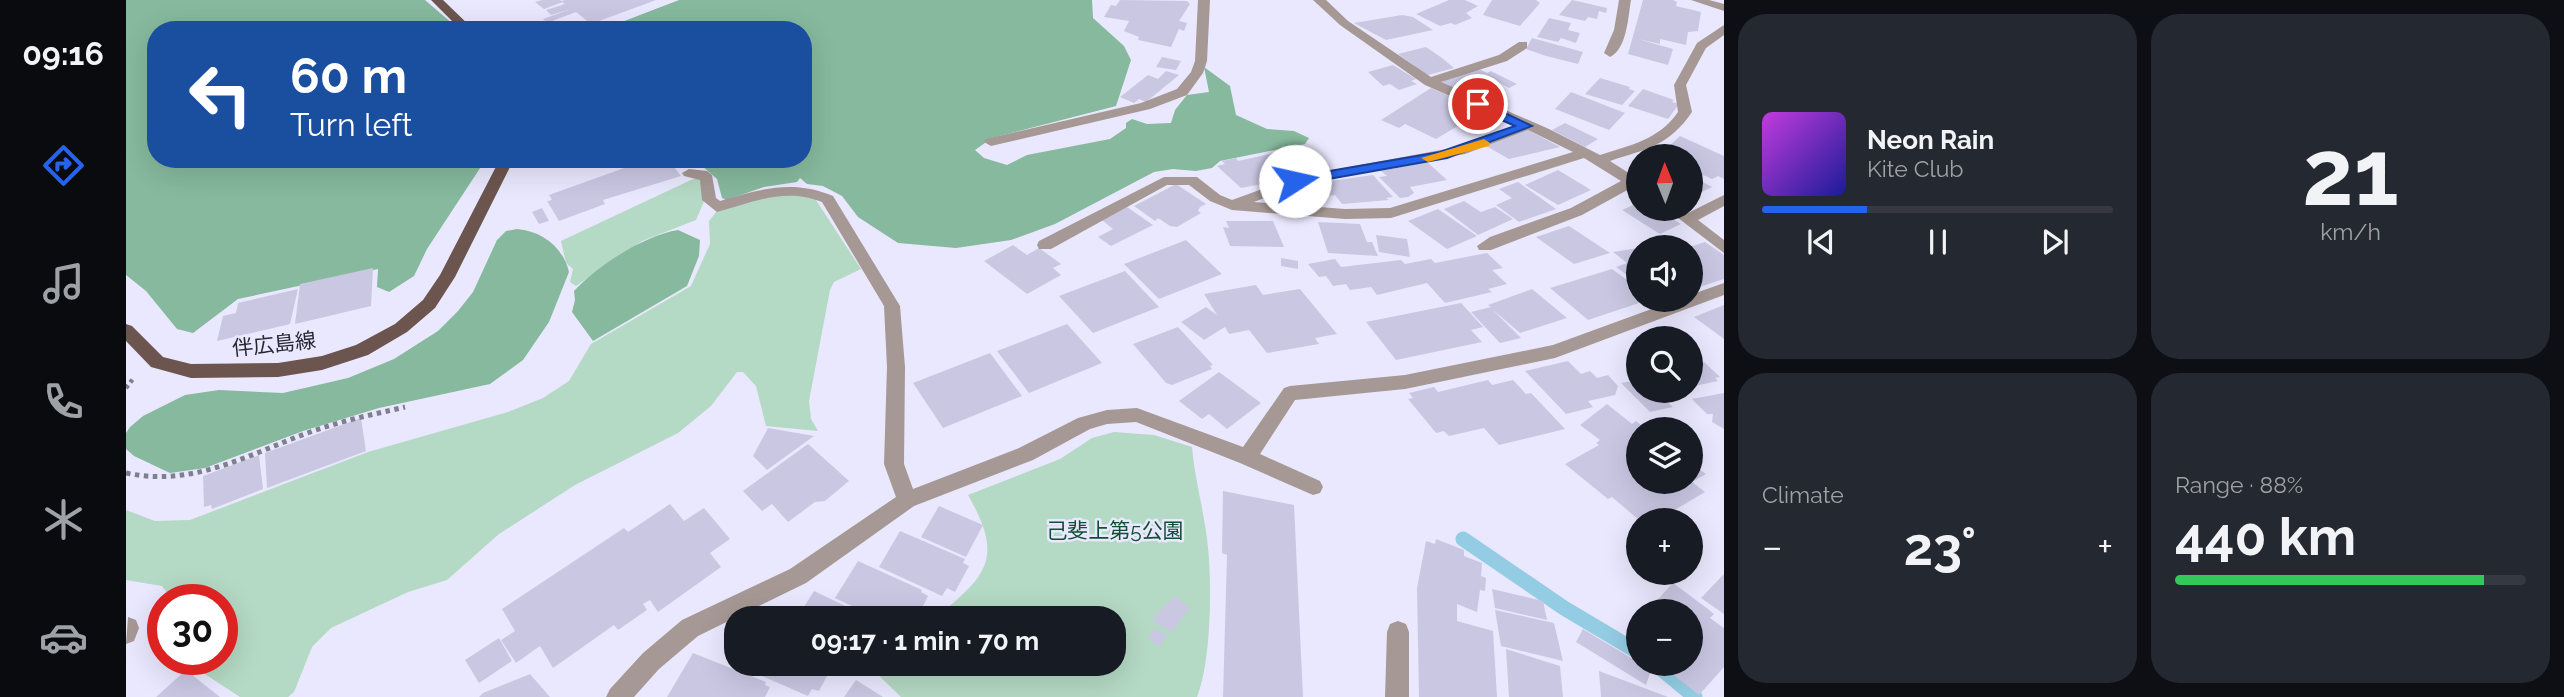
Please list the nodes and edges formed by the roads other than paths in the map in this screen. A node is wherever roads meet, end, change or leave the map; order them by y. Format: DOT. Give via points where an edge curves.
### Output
graph roads {
  1 [pos="437,0"];
  2 [pos="1204,0"];
  3 [pos="1318,0"];
  4 [pos="1625,0"];
  5 [pos="1697,0"];
  6 [pos="1724,8"];
  7 [pos="459,21"];
  8 [pos="1724,29"];
  9 [pos="1523,45"];
  10 [pos="1610,52"];
  11 [pos="1429,82"];
  12 [pos="1526,126"];
  13 [pos="990,142"];
  14 [pos="1592,156"];
  15 [pos="502,168"];
  16 [pos="690,173"];
  17 [pos="1626,178"];
  18 [pos="1626,187"];
  19 [pos="1724,200"];
  20 [pos="1232,205"];
  21 [pos="1703,211"];
  22 [pos="1690,221"];
  23 [pos="1045,245"];
  24 [pos="1485,246"];
  25 [pos="1724,248"];
  26 [pos="1724,289"];
  27 [pos="126,330"];
  28 [pos="1247,457"];
  29 [pos="1313,487"];
  30 [pos="907,500"];
  31 [pos="1398,632"];
  32 [pos="618,697"];
  33 [pos="1397,697"];
  1 -- 7 [label="main road"];
  2 -- 13 [label="street" via="1197,73 1175,96"];
  3 -- 11 [label="street"];
  4 -- 10 [label="street" via="1620,30"];
  5 -- 6 [label="street"];
  8 -- 14 [label="street" via="1697,52 1679,85 1685,112 1670,134"];
  9 -- 11 [label="street" via="1503,58"];
  11 -- 12 [label="street"];
  12 -- 14 [label="street"];
  12 -- 20 [label="street" via="1443,155 1295,181"];
  14 -- 17 [label="street"];
  14 -- 20 [label="street" via="1391,213"];
  15 -- 27 [label="main road, 伴広島線" via="429,303 401,328 362,350 278,370 191,371 157,362"];
  16 -- 30 [label="street" via="707,178 709,200 717,207 746,195 776,190 798,190 828,199 892,306 894,464"];
  18 -- 24 [label="street" via="1568,215 1509,233"];
  19 -- 21 [label="street"];
  20 -- 23 [label="street" via="1192,180 1164,181"];
  22 -- 25 [label="street"];
  26 -- 28 [label="street" via="1543,354 1405,382 1290,393"];
  28 -- 29 [label="street"];
  28 -- 30 [label="street" via="1137,415 1107,417"];
  30 -- 32 [label="street" via="798,576 690,628"];
  31 -- 33 [label="street"];
}
